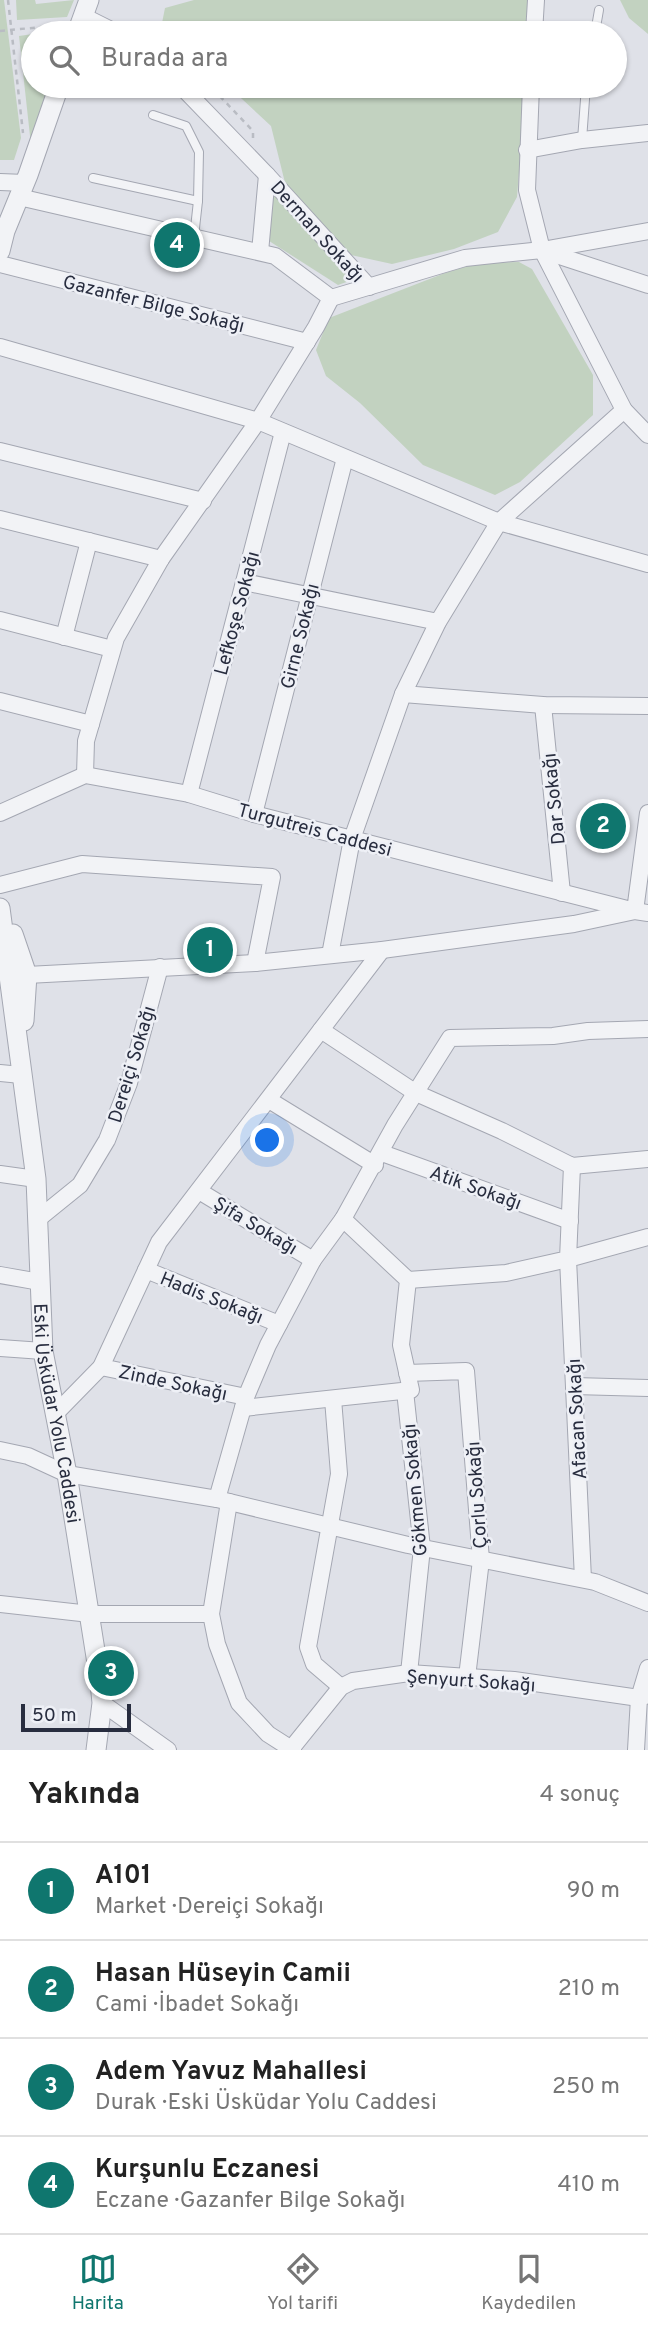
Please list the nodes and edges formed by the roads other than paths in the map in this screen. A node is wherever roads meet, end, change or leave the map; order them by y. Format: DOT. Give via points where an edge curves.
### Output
graph roads {
  1 [pos="536,0"];
  2 [pos="599,10"];
  3 [pos="535,21"];
  4 [pos="597,21"];
  5 [pos="55,98"];
  6 [pos="192,98"];
  7 [pos="530,98"];
  8 [pos="585,98"];
  9 [pos="153,115"];
  10 [pos="648,133"];
  11 [pos="582,140"];
  12 [pos="527,150"];
  13 [pos="267,176"];
  14 [pos="93,178"];
  15 [pos="0,181"];
  16 [pos="22,190"];
  17 [pos="198,201"];
  18 [pos="648,231"];
  19 [pos="194,237"];
  20 [pos="542,250"];
  21 [pos="0,251"];
  22 [pos="260,252"];
  23 [pos="0,264"];
  24 [pos="648,285"];
  25 [pos="369,286"];
  26 [pos="331,298"];
  27 [pos="307,342"];
  28 [pos="0,348"];
  29 [pos="624,410"];
  30 [pos="258,421"];
  31 [pos="283,432"];
  32 [pos="648,435"];
  33 [pos="0,452"];
  34 [pos="345,458"];
  35 [pos="203,501"];
  36 [pos="0,519"];
  37 [pos="499,522"];
  38 [pos="89,541"];
  39 [pos="161,559"];
  40 [pos="648,564"];
  41 [pos="244,582"];
  42 [pos="310,596"];
  43 [pos="0,620"];
  44 [pos="438,622"];
  45 [pos="64,636"];
  46 [pos="112,649"];
  47 [pos="403,694"];
  48 [pos="0,701"];
  49 [pos="543,705"];
  50 [pos="648,706"];
  51 [pos="91,724"];
  52 [pos="85,775"];
  53 [pos="189,794"];
  54 [pos="0,813"];
  55 [pos="648,813"];
  56 [pos="254,814"];
  57 [pos="352,839"];
  58 [pos="0,885"];
  59 [pos="562,893"];
  60 [pos="0,895"];
  61 [pos="0,908"];
  62 [pos="642,912"];
  63 [pos="382,950"];
  64 [pos="330,955"];
  65 [pos="255,963"];
  66 [pos="160,967"];
  67 [pos="12,973"];
  68 [pos="648,1029"];
  69 [pos="321,1030"];
  70 [pos="0,1073"];
  71 [pos="21,1074"];
  72 [pos="416,1093"];
  73 [pos="269,1100"];
  74 [pos="378,1159"];
  75 [pos="648,1159"];
  76 [pos="572,1167"];
  77 [pos="0,1174"];
  78 [pos="36,1179"];
  79 [pos="199,1191"];
  80 [pos="38,1219"];
  81 [pos="343,1219"];
  82 [pos="570,1221"];
  83 [pos="648,1237"];
  84 [pos="568,1259"];
  85 [pos="313,1260"];
  86 [pos="146,1270"];
  87 [pos="0,1275"];
  88 [pos="408,1280"];
  89 [pos="40,1282"];
  90 [pos="279,1324"];
  91 [pos="0,1348"];
  92 [pos="43,1351"];
  93 [pos="101,1367"];
  94 [pos="407,1373"];
  95 [pos="574,1386"];
  96 [pos="648,1388"];
  97 [pos="405,1391"];
  98 [pos="333,1399"];
  99 [pos="244,1403"];
  100 [pos="56,1413"];
  101 [pos="0,1450"];
  102 [pos="67,1474"];
  103 [pos="223,1501"];
  104 [pos="328,1526"];
  105 [pos="422,1548"];
  106 [pos="481,1559"];
  107 [pos="583,1579"];
  108 [pos="648,1603"];
  109 [pos="0,1604"];
  110 [pos="90,1614"];
  111 [pos="211,1614"];
  112 [pos="648,1668"];
  113 [pos="410,1673"];
  114 [pos="467,1677"];
  115 [pos="341,1687"];
  116 [pos="644,1697"];
  117 [pos="102,1703"];
  118 [pos="640,1744"];
  119 [pos="292,1749"];
  120 [pos="96,1750"];
  121 [pos="168,1750"];
  1 -- 3 [label="street"];
  2 -- 4 [label="lane"];
  5 -- 16 [label="street"];
  6 -- 13 [label="street, Derman Sokağı"];
  7 -- 12 [label="street"];
  8 -- 11 [label="lane"];
  9 -- 17 [label="lane" via="186,126 199,152"];
  10 -- 11 [label="street"];
  11 -- 12 [label="street"];
  12 -- 20 [label="street" via="527,190"];
  13 -- 22 [label="street"];
  13 -- 25 [label="street, Derman Sokağı"];
  14 -- 17 [label="lane"];
  15 -- 16 [label="street"];
  16 -- 19 [label="street"];
  16 -- 21 [label="street"];
  17 -- 19 [label="lane"];
  18 -- 20 [label="street"];
  19 -- 22 [label="street"];
  20 -- 24 [label="street"];
  20 -- 25 [label="street" via="465,258"];
  20 -- 29 [label="street"];
  22 -- 26 [label="street" via="275,256"];
  23 -- 27 [label="street, Gazanfer Bilge Sokağı"];
  25 -- 26 [label="street"];
  26 -- 27 [label="street"];
  27 -- 30 [label="street"];
  28 -- 30 [label="street"];
  29 -- 32 [label="street"];
  29 -- 37 [label="street"];
  30 -- 31 [label="street"];
  30 -- 35 [label="street"];
  31 -- 34 [label="street"];
  31 -- 41 [label="street, Lefkoşe Sokağı"];
  33 -- 35 [label="street"];
  34 -- 37 [label="street"];
  34 -- 42 [label="street, Girne Sokağı"];
  35 -- 39 [label="street"];
  36 -- 38 [label="street"];
  37 -- 40 [label="street"];
  37 -- 44 [label="street"];
  38 -- 39 [label="street"];
  38 -- 45 [label="street"];
  39 -- 46 [label="street"];
  41 -- 42 [label="street"];
  41 -- 53 [label="street, Lefkoşe Sokağı"];
  42 -- 44 [label="street"];
  42 -- 56 [label="street, Girne Sokağı"];
  43 -- 45 [label="street"];
  44 -- 47 [label="street"];
  45 -- 46 [label="street"];
  46 -- 51 [label="street"];
  47 -- 49 [label="street"];
  47 -- 57 [label="street"];
  48 -- 51 [label="street"];
  49 -- 50 [label="street"];
  49 -- 59 [label="street, Dar Sokağı"];
  51 -- 52 [label="street"];
  52 -- 53 [label="street, Turgutreis Caddesi"];
  52 -- 54 [label="street"];
  53 -- 56 [label="street, Turgutreis Caddesi"];
  55 -- 62 [label="street"];
  56 -- 57 [label="street, Turgutreis Caddesi"];
  57 -- 59 [label="street, Turgutreis Caddesi"];
  57 -- 64 [label="street"];
  58 -- 65 [label="street" via="82,864 272,877"];
  59 -- 62 [label="street, Turgutreis Caddesi"];
  60 -- 67 [label="street, Eski Üsküdar Yolu Caddesi"];
  61 -- 67 [label="street, Eski Üsküdar Yolu Caddesi"];
  62 -- 63 [label="street"];
  63 -- 64 [label="street"];
  63 -- 69 [label="street"];
  64 -- 65 [label="street"];
  65 -- 66 [label="street"];
  66 -- 67 [label="street"];
  66 -- 80 [label="street, Dereiçi Sokağı" via="129,1083 107,1140 80,1185"];
  67 -- 71 [label="street, Eski Üsküdar Yolu Caddesi"];
  68 -- 72 [label="street" via="450,1038"];
  69 -- 72 [label="street"];
  69 -- 73 [label="street"];
  70 -- 71 [label="street"];
  71 -- 78 [label="street, Eski Üsküdar Yolu Caddesi"];
  72 -- 74 [label="street"];
  72 -- 76 [label="street"];
  73 -- 74 [label="street, Atik Sokağı"];
  73 -- 79 [label="street"];
  74 -- 81 [label="street"];
  74 -- 82 [label="street, Atik Sokağı"];
  75 -- 76 [label="street"];
  76 -- 82 [label="street, Afacan Sokağı"];
  77 -- 78 [label="street"];
  78 -- 80 [label="street, Eski Üsküdar Yolu Caddesi"];
  79 -- 85 [label="street, Şifa Sokağı"];
  79 -- 86 [label="street" via="159,1242"];
  80 -- 89 [label="street, Eski Üsküdar Yolu Caddesi"];
  81 -- 85 [label="street"];
  81 -- 88 [label="street"];
  82 -- 84 [label="street, Afacan Sokağı"];
  83 -- 84 [label="street"];
  84 -- 88 [label="street" via="506,1273"];
  84 -- 95 [label="street, Afacan Sokağı"];
  85 -- 90 [label="street"];
  86 -- 90 [label="street, Hadis Sokağı"];
  86 -- 93 [label="street"];
  87 -- 89 [label="street"];
  88 -- 94 [label="street" via="401,1345"];
  89 -- 92 [label="street, Eski Üsküdar Yolu Caddesi"];
  90 -- 99 [label="street"];
  91 -- 92 [label="street"];
  92 -- 100 [label="street, Eski Üsküdar Yolu Caddesi"];
  93 -- 99 [label="street, Zinde Sokağı"];
  93 -- 100 [label="street"];
  94 -- 97 [label="street, Gökmen Sokağı" via="411,1390"];
  94 -- 106 [label="street, Çorlu Sokağı" via="466,1371"];
  95 -- 96 [label="street"];
  95 -- 107 [label="street, Afacan Sokağı"];
  97 -- 98 [label="street, Zinde Sokağı"];
  97 -- 105 [label="street, Gökmen Sokağı"];
  98 -- 99 [label="street, Zinde Sokağı"];
  98 -- 104 [label="street" via="338,1474"];
  99 -- 103 [label="street"];
  100 -- 102 [label="street, Eski Üsküdar Yolu Caddesi"];
  101 -- 102 [label="street" via="28,1456"];
  102 -- 103 [label="street"];
  102 -- 110 [label="street, Eski Üsküdar Yolu Caddesi"];
  103 -- 104 [label="street"];
  103 -- 111 [label="street"];
  104 -- 105 [label="street"];
  104 -- 115 [label="street" via="308,1647 314,1664"];
  105 -- 106 [label="street"];
  105 -- 113 [label="street, Gökmen Sokağı"];
  106 -- 107 [label="street"];
  106 -- 114 [label="street, Çorlu Sokağı"];
  107 -- 108 [label="street"];
  109 -- 110 [label="street"];
  110 -- 111 [label="street"];
  110 -- 117 [label="street, Eski Üsküdar Yolu Caddesi"];
  111 -- 119 [label="street" via="239,1703 268,1734"];
  112 -- 116 [label="street"];
  113 -- 114 [label="street, Şenyurt Sokağı"];
  113 -- 115 [label="street, Şenyurt Sokağı"];
  114 -- 116 [label="street, Şenyurt Sokağı"];
  115 -- 119 [label="street"];
  116 -- 118 [label="street"];
  117 -- 120 [label="street, Eski Üsküdar Yolu Caddesi"];
  117 -- 121 [label="street"];
}
